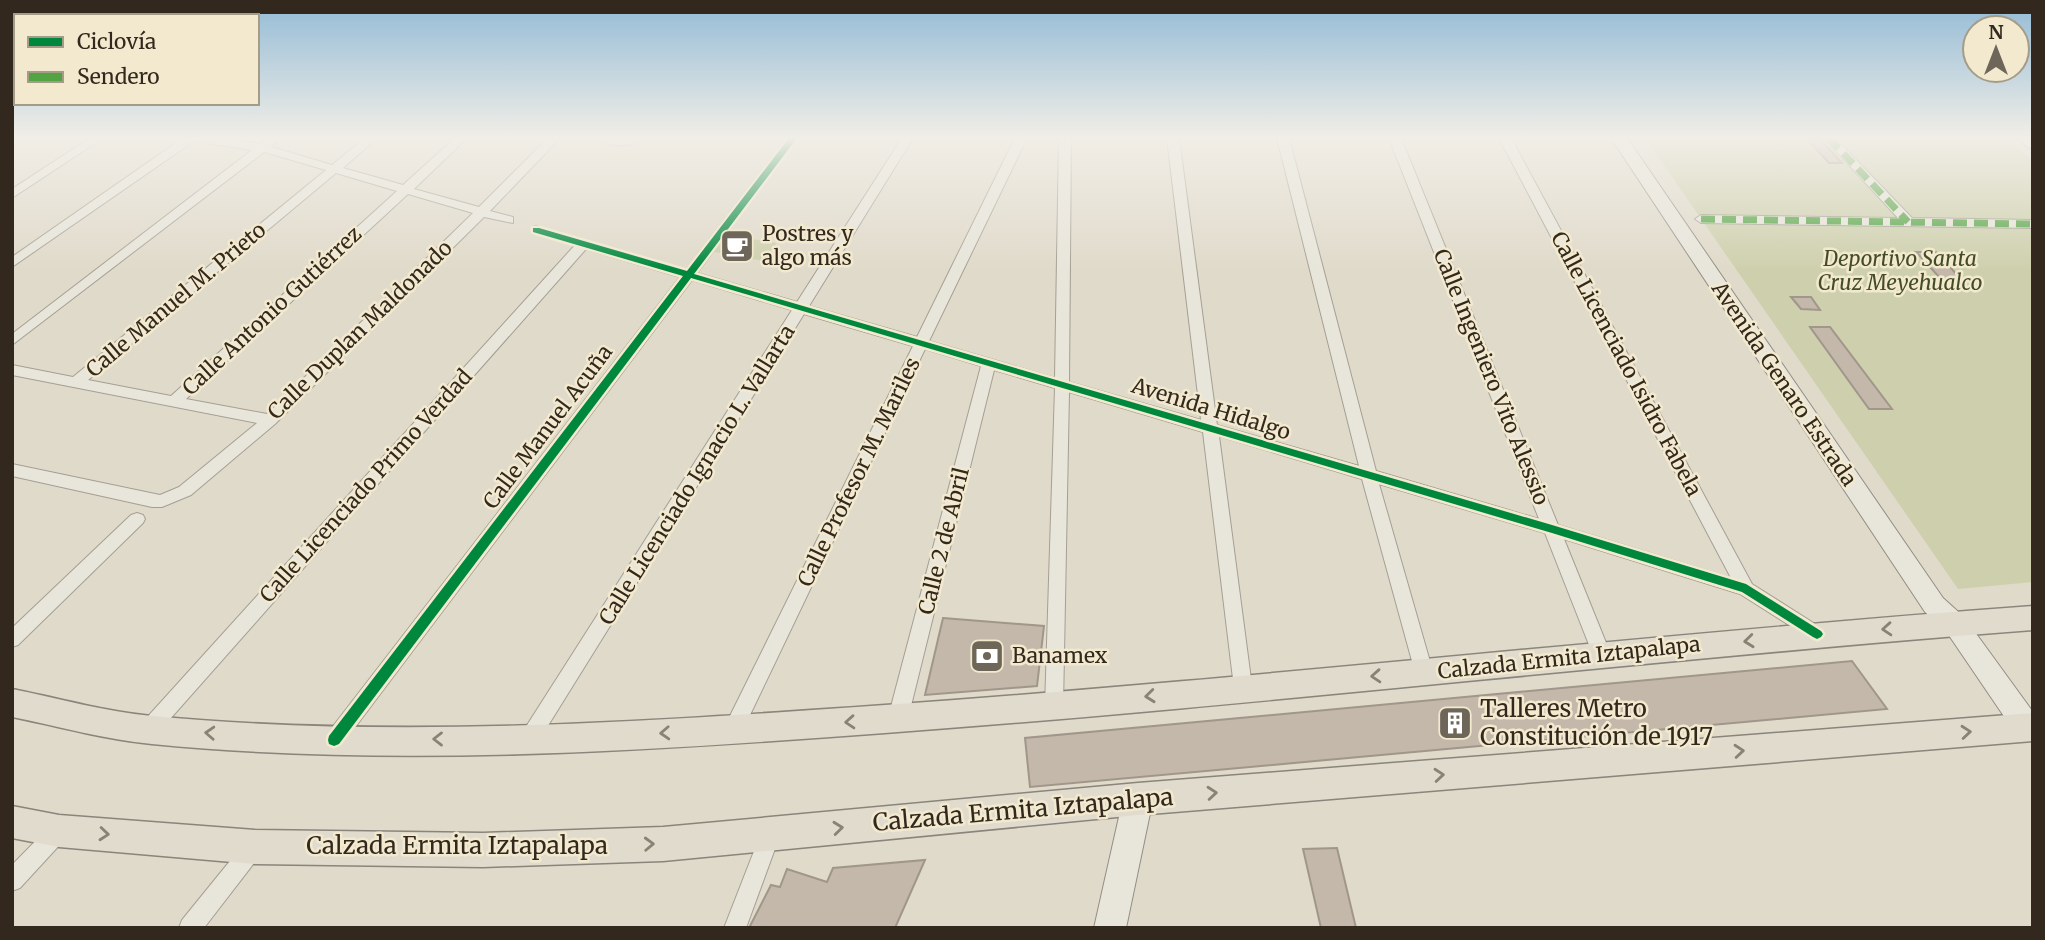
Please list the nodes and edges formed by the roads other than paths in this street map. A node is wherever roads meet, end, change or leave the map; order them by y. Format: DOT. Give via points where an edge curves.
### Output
graph roads {
  1 [pos="31,182"];
  2 [pos="128,182"];
  3 [pos="218,182"];
  4 [pos="319,182"];
  5 [pos="377,182"];
  6 [pos="413,182"];
  7 [pos="511,182"];
  8 [pos="759,182"];
  9 [pos="881,182"];
  10 [pos="1000,182"];
  11 [pos="1064,182"];
  12 [pos="1178,182"];
  13 [pos="1294,182"];
  14 [pos="1413,182"];
  15 [pos="1528,182"];
  16 [pos="1649,182"];
  17 [pos="1666,182"];
  18 [pos="1870,182"];
  19 [pos="404,190"];
  20 [pos="12,194"];
  21 [pos="481,211"];
  22 [pos="1701,219"];
  23 [pos="509,220"];
  24 [pos="1908,222"];
  25 [pos="2033,224"];
  26 [pos="536,230"];
  27 [pos="584,243"];
  28 [pos="12,263"];
  29 [pos="689,274"];
  30 [pos="803,308"];
  31 [pos="12,341"];
  32 [pos="921,343"];
  33 [pos="989,363"];
  34 [pos="12,370"];
  35 [pos="78,381"];
  36 [pos="1062,385"];
  37 [pos="176,400"];
  38 [pos="270,420"];
  39 [pos="1208,429"];
  40 [pos="12,470"];
  41 [pos="1369,476"];
  42 [pos="137,519"];
  43 [pos="1552,528"];
  44 [pos="1746,589"];
  45 [pos="2033,604"];
  46 [pos="2033,618"];
  47 [pos="1955,624"];
  48 [pos="1817,634"];
  49 [pos="12,640"];
  50 [pos="1602,655"];
  51 [pos="1424,672"];
  52 [pos="1244,687"];
  53 [pos="12,703"];
  54 [pos="1054,707"];
  55 [pos="898,718"];
  56 [pos="2031,727"];
  57 [pos="148,730"];
  58 [pos="733,730"];
  59 [pos="529,739"];
  60 [pos="334,740"];
  61 [pos="1138,799"];
  62 [pos="12,822"];
  63 [pos="59,831"];
  64 [pos="770,835"];
  65 [pos="255,847"];
  66 [pos="12,881"];
  67 [pos="190,928"];
  68 [pos="735,928"];
  69 [pos="1110,928"];
  1 -- 20 [label="street"];
  2 -- 28 [label="street"];
  3 -- 31 [label="street"];
  4 -- 35 [label="street, Calle Manuel M. Prieto"];
  5 -- 19 [label="street"];
  6 -- 19 [label="street, Calle Antonio Gutiérrez"];
  7 -- 21 [label="street, Calle Duplan Maldonado"];
  8 -- 29 [label="street, Calle Manuel Acuña"];
  9 -- 30 [label="street, Calle Licenciado Ignacio L. Vallarta"];
  10 -- 32 [label="street, Calle Profesor M. Mariles"];
  11 -- 36 [label="street"];
  12 -- 39 [label="street"];
  13 -- 41 [label="street"];
  14 -- 43 [label="street, Calle Ingeniero Vito Alessio"];
  15 -- 44 [label="street, Calle Licenciado Isidro Fabela"];
  16 -- 47 [label="street, Avenida Genaro Estrada" via="1934,605"];
  17 -- 47 [label="street, Avenida Genaro Estrada" via="1950,602"];
  18 -- 24 [label="street"];
  19 -- 21 [label="street"];
  19 -- 37 [label="street, Calle Antonio Gutiérrez"];
  21 -- 23 [label="street"];
  21 -- 38 [label="street, Calle Duplan Maldonado"];
  22 -- 24 [label="street"];
  24 -- 25 [label="street"];
  26 -- 27 [label="street, Avenida Hidalgo"];
  27 -- 29 [label="street, Avenida Hidalgo"];
  27 -- 57 [label="street, Calle Licenciado Primo Verdad"];
  29 -- 30 [label="street, Avenida Hidalgo"];
  29 -- 60 [label="street, Calle Manuel Acuña"];
  30 -- 32 [label="street, Avenida Hidalgo"];
  30 -- 59 [label="street, Calle Licenciado Ignacio L. Vallarta"];
  32 -- 33 [label="street, Avenida Hidalgo"];
  32 -- 58 [label="street, Calle Profesor M. Mariles"];
  33 -- 36 [label="street, Avenida Hidalgo"];
  33 -- 55 [label="street, Calle 2 de Abril"];
  34 -- 35 [label="street"];
  35 -- 37 [label="street"];
  36 -- 39 [label="street, Avenida Hidalgo"];
  36 -- 54 [label="street"];
  37 -- 38 [label="street"];
  38 -- 40 [label="street, Calle Duplan Maldonado" via="186,491 162,502"];
  39 -- 41 [label="street, Avenida Hidalgo"];
  39 -- 52 [label="street"];
  41 -- 43 [label="street, Avenida Hidalgo"];
  41 -- 51 [label="street"];
  42 -- 49 [label="street"];
  43 -- 44 [label="street, Avenida Hidalgo"];
  43 -- 50 [label="street, Calle Ingeniero Vito Alessio"];
  44 -- 48 [label="street, Avenida Hidalgo"];
  45 -- 47 [label="main road, Calzada Ermita Iztapalapa"];
  46 -- 47 [label="main road, Calzada Ermita Iztapalapa"];
  47 -- 48 [label="main road, Calzada Ermita Iztapalapa, one-way"];
  47 -- 56 [label="street, Avenida Genaro Estrada"];
  48 -- 50 [label="main road, Calzada Ermita Iztapalapa, one-way"];
  50 -- 51 [label="main road, Calzada Ermita Iztapalapa"];
  51 -- 52 [label="main road, Calzada Ermita Iztapalapa, one-way"];
  52 -- 54 [label="main road, Calzada Ermita Iztapalapa, one-way"];
  53 -- 57 [label="main road, Calzada Ermita Iztapalapa"];
  54 -- 55 [label="main road, Calzada Ermita Iztapalapa"];
  55 -- 58 [label="main road, Calzada Ermita Iztapalapa, one-way"];
  61 -- 56 [label="main road, Calzada Ermita Iztapalapa, one-way"];
  60 -- 57 [label="main road, Calzada Ermita Iztapalapa, one-way"];
  58 -- 59 [label="main road, Calzada Ermita Iztapalapa, one-way"];
  59 -- 60 [label="main road, Calzada Ermita Iztapalapa, one-way"];
  64 -- 61 [label="main road, Calzada Ermita Iztapalapa, one-way"];
  61 -- 69 [label="street"];
  62 -- 63 [label="main road, Calzada Ermita Iztapalapa"];
  63 -- 65 [label="main road, Calzada Ermita Iztapalapa, one-way"];
  63 -- 66 [label="street"];
  65 -- 64 [label="main road, Calzada Ermita Iztapalapa, one-way" via="483,849 663,844"];
  64 -- 68 [label="street"];
  65 -- 67 [label="street"];
}
